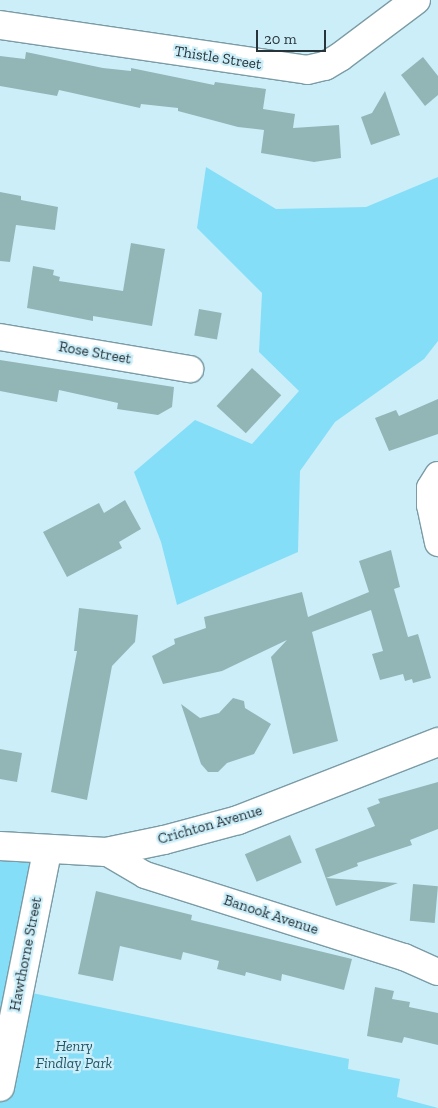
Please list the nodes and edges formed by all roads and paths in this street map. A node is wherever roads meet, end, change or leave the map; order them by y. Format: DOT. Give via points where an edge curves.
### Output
graph roads {
  1 [pos="416,0"];
  2 [pos="0,25"];
  3 [pos="0,337"];
  4 [pos="190,370"];
  5 [pos="438,475"];
  6 [pos="438,543"];
  7 [pos="438,742"];
  8 [pos="0,846"];
  9 [pos="47,851"];
  10 [pos="106,852"];
  11 [pos="438,972"];
  12 [pos="0,1087"];
  1 -- 2 [label="street, Thistle Street" via="340,57 325,66 307,70"];
  3 -- 4 [label="street, Rose Street"];
  5 -- 6 [label="street" via="430,488 430,505"];
  7 -- 10 [label="street, Crichton Avenue" via="238,820"];
  8 -- 9 [label="street, Crichton Avenue"];
  9 -- 10 [label="street, Crichton Avenue"];
  9 -- 12 [label="street, Hawthorne Street"];
  10 -- 11 [label="street, Banook Avenue" via="145,875 404,957"];
}
